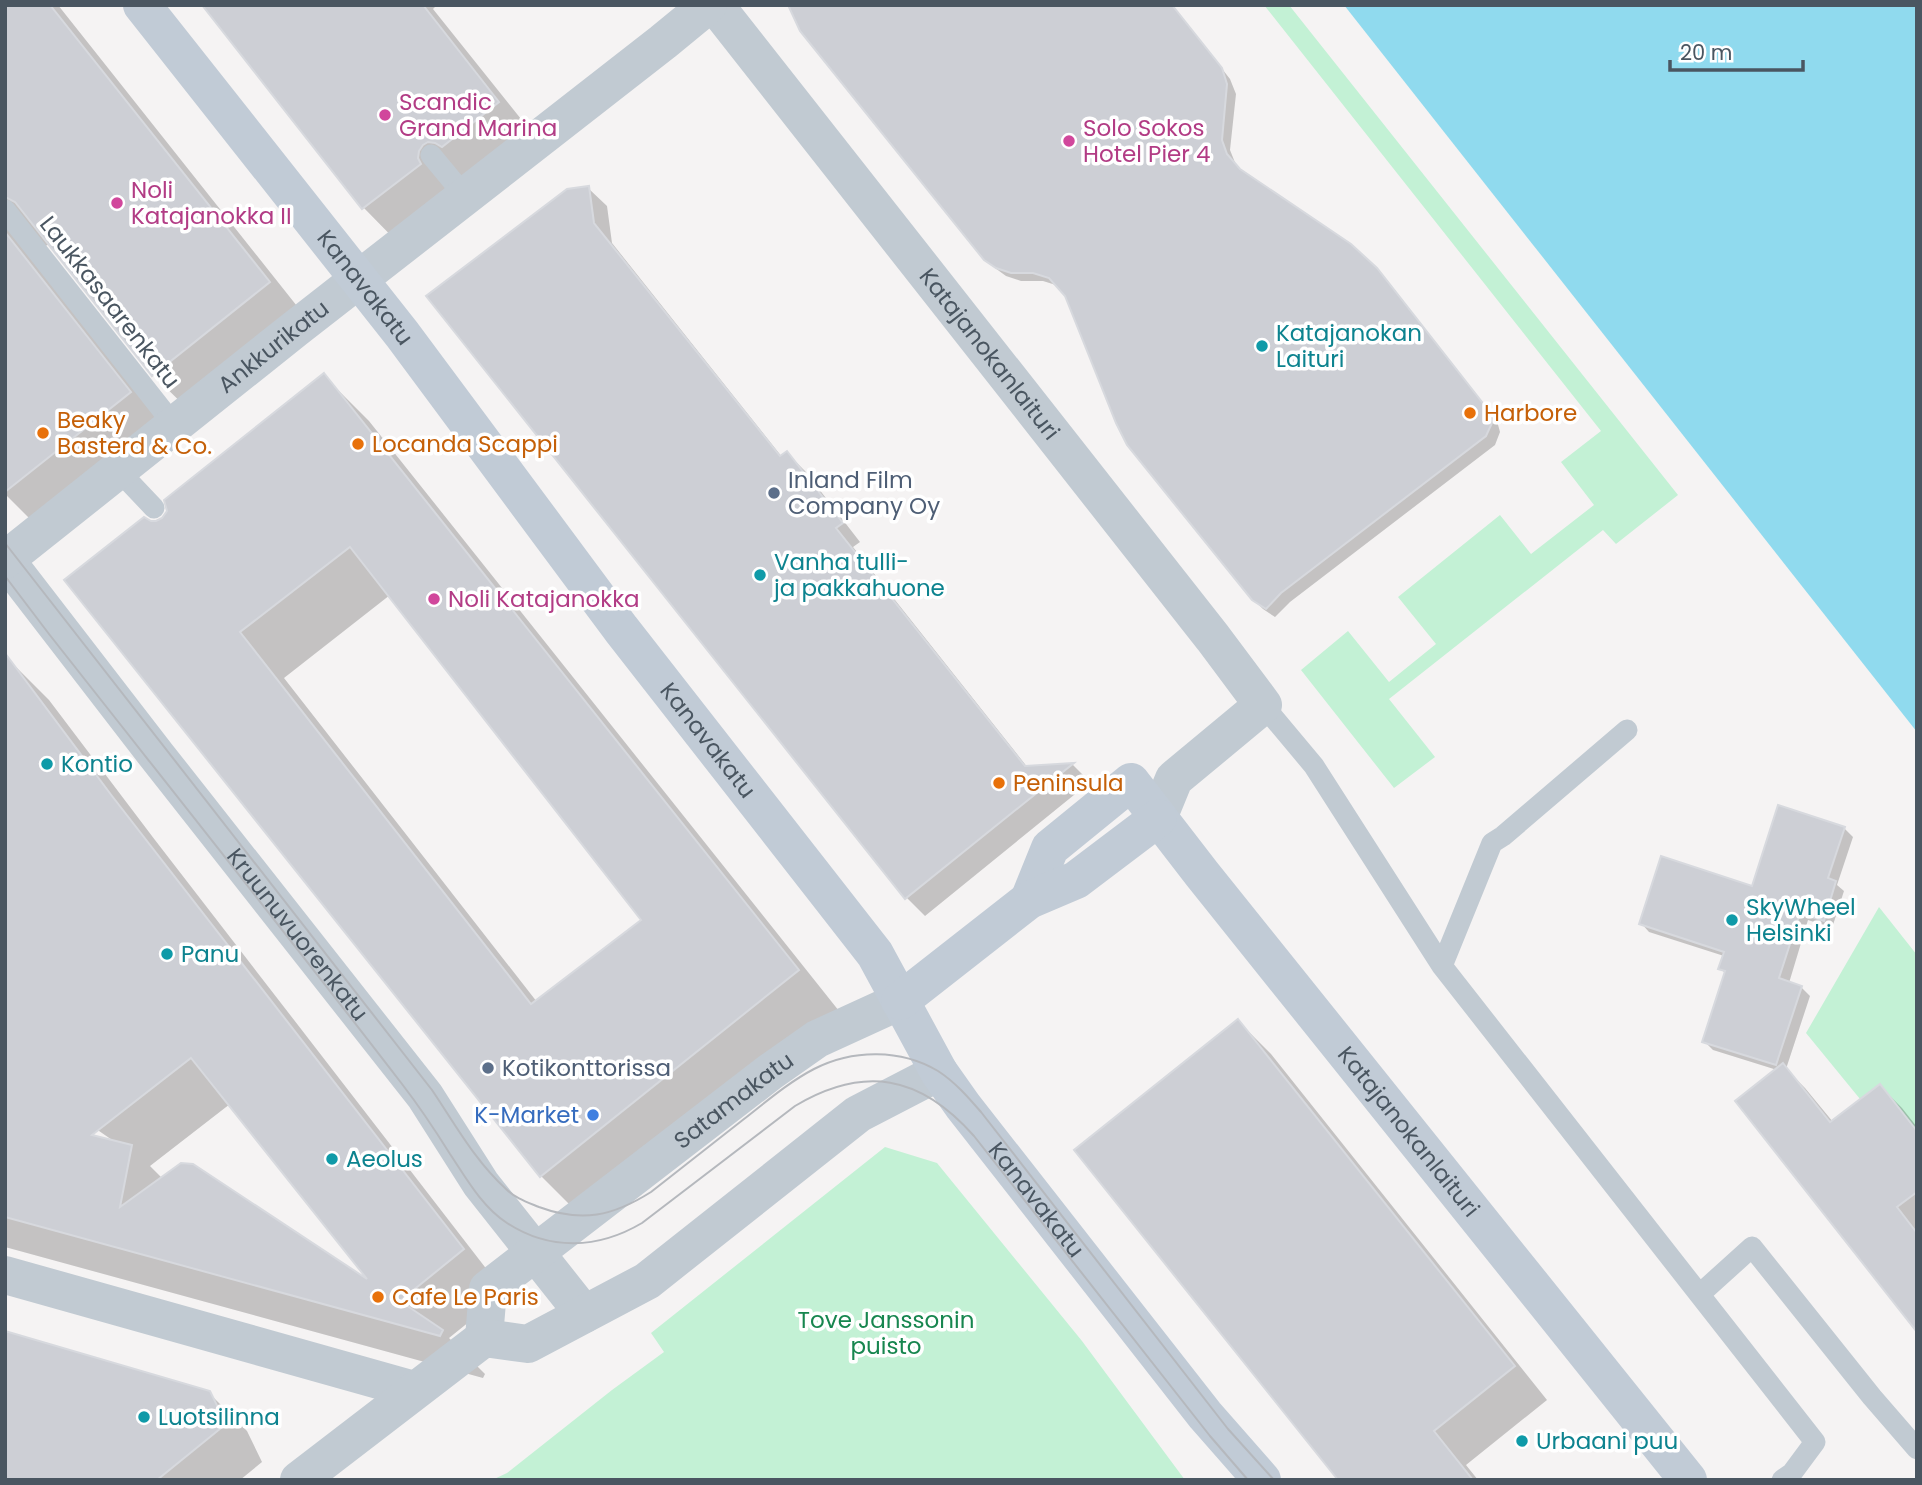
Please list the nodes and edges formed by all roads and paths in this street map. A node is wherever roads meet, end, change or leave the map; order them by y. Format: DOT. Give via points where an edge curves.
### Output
graph roads {
  1 [pos="142,5"];
  2 [pos="708,5"];
  3 [pos="715,5"];
  4 [pos="431,155"];
  5 [pos="465,196"];
  6 [pos="5,210"];
  7 [pos="360,281"];
  8 [pos="174,425"];
  9 [pos="118,470"];
  10 [pos="154,508"];
  11 [pos="5,560"];
  12 [pos="1263,705"];
  13 [pos="1627,730"];
  14 [pos="1174,779"];
  15 [pos="1131,782"];
  16 [pos="1158,818"];
  17 [pos="1029,900"];
  18 [pos="1442,966"];
  19 [pos="900,1002"];
  20 [pos="939,1072"];
  21 [pos="536,1251"];
  22 [pos="5,1275"];
  23 [pos="1699,1294"];
  24 [pos="584,1314"];
  25 [pos="484,1338"];
  26 [pos="414,1390"];
  27 [pos="1917,1449"];
  28 [pos="299,1480"];
  29 [pos="1262,1480"];
  30 [pos="1688,1480"];
  31 [pos="1782,1480"];
  1 -- 7 [label="main road, Kanavakatu"];
  2 -- 5 [label="street, Ankkurikatu"];
  3 -- 12 [label="street, Katajanokanlaituri"];
  4 -- 5 [label="lane"];
  5 -- 7 [label="street, Ankkurikatu"];
  6 -- 8 [label="lane, Laukkasaarenkatu"];
  7 -- 8 [label="street, Ankkurikatu"];
  7 -- 19 [label="main road, Kanavakatu" via="621,629 875,954"];
  8 -- 9 [label="street, Ankkurikatu"];
  9 -- 10 [label="lane"];
  9 -- 11 [label="street, Ankkurikatu"];
  11 -- 21 [label="street, Kruunuvuorenkatu" via="425,1096 481,1184"];
  12 -- 14 [label="street"];
  12 -- 18 [label="lane" via="1314,766"];
  13 -- 18 [label="lane" via="1492,843"];
  14 -- 15 [label="street"];
  14 -- 16 [label="street"];
  15 -- 16 [label="main road, Katajanokanlaituri"];
  15 -- 17 [label="main road, Satamakatu" via="1050,848"];
  16 -- 17 [label="main road, Satamakatu" via="1076,880"];
  16 -- 30 [label="main road, Katajanokanlaituri"];
  17 -- 19 [label="main road, Satamakatu"];
  18 -- 23 [label="lane"];
  19 -- 20 [label="main road, Kanavakatu"];
  19 -- 21 [label="street, Satamakatu" via="817,1038"];
  20 -- 24 [label="street" via="858,1114 647,1280"];
  20 -- 29 [label="main road, Kanavakatu" via="1205,1415"];
  21 -- 24 [label="street, Kruunuvuorenkatu"];
  21 -- 25 [label="street, Satamakatu" via="488,1289"];
  22 -- 26 [label="street"];
  23 -- 27 [label="lane" via="1752,1247"];
  23 -- 31 [label="lane" via="1815,1442"];
  24 -- 25 [label="street" via="528,1344"];
  25 -- 26 [label="street"];
  26 -- 28 [label="street"];
}
